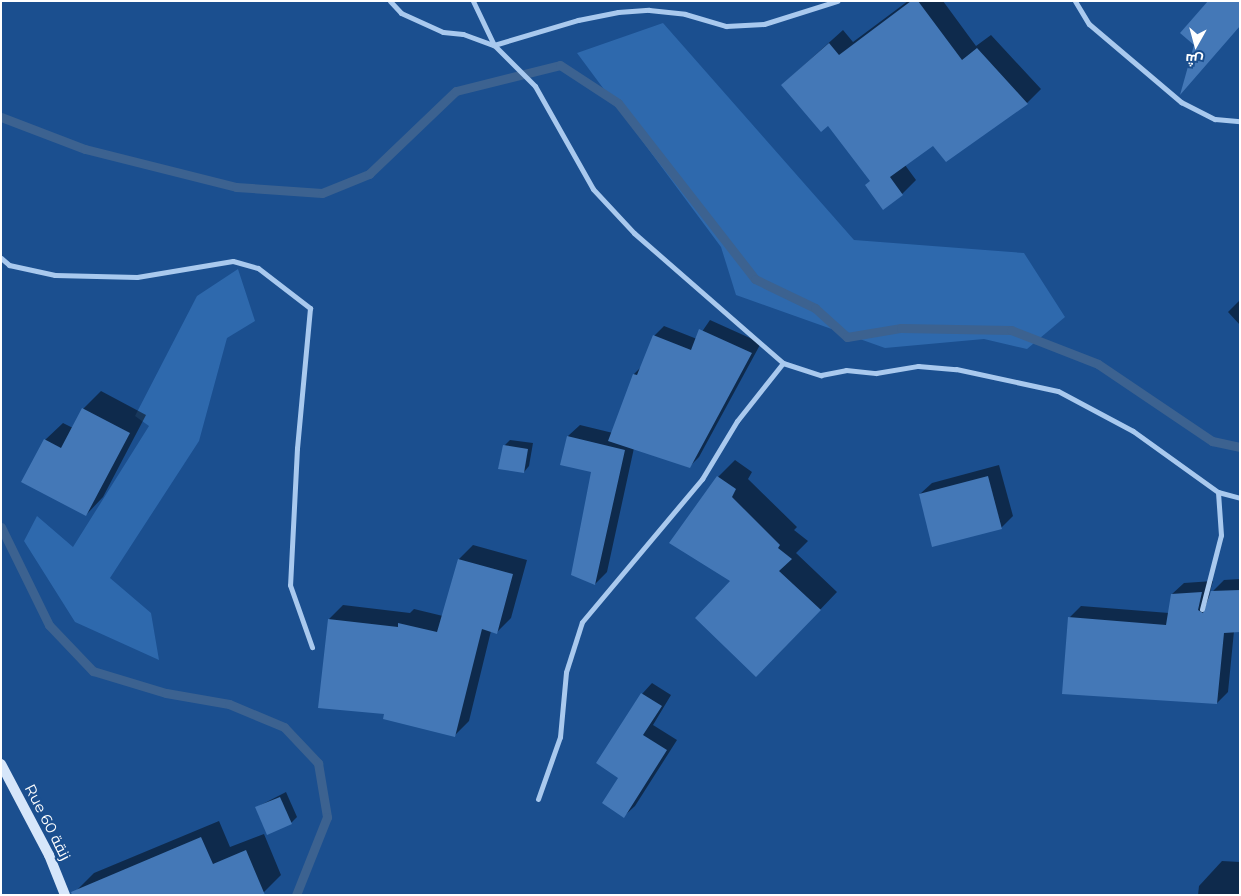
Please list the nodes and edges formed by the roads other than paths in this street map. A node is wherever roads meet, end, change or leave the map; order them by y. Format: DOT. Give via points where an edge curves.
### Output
graph roads {
  1 [pos="390,1"];
  2 [pos="473,1"];
  3 [pos="837,1"];
  4 [pos="1075,1"];
  5 [pos="494,45"];
  6 [pos="1240,122"];
  7 [pos="1,258"];
  8 [pos="783,363"];
  9 [pos="1218,492"];
  10 [pos="1240,498"];
  11 [pos="1202,610"];
  12 [pos="312,647"];
  13 [pos="1,764"];
  14 [pos="538,799"];
  15 [pos="65,895"];
  1 -- 5 [label="street" via="401,13 443,32 463,34"];
  2 -- 5 [label="street"];
  3 -- 5 [label="street" via="764,24 726,26 685,14 650,10 618,12 578,20"];
  4 -- 6 [label="street" via="1089,24 1181,102 1215,119"];
  5 -- 8 [label="street" via="535,86 593,189 634,233"];
  7 -- 12 [label="street" via="9,265 56,275 137,277 233,261 258,268 310,308 296,448 290,585"];
  8 -- 9 [label="street" via="821,375 846,370 876,374 918,366 956,369 1058,390 1133,431"];
  8 -- 14 [label="street" via="737,421 702,479 582,622 566,672 560,737"];
  9 -- 10 [label="street"];
  9 -- 11 [label="street" via="1221,535"];
  13 -- 15 [label="street, Rue 60 زنقة" via="49,855"];
}
